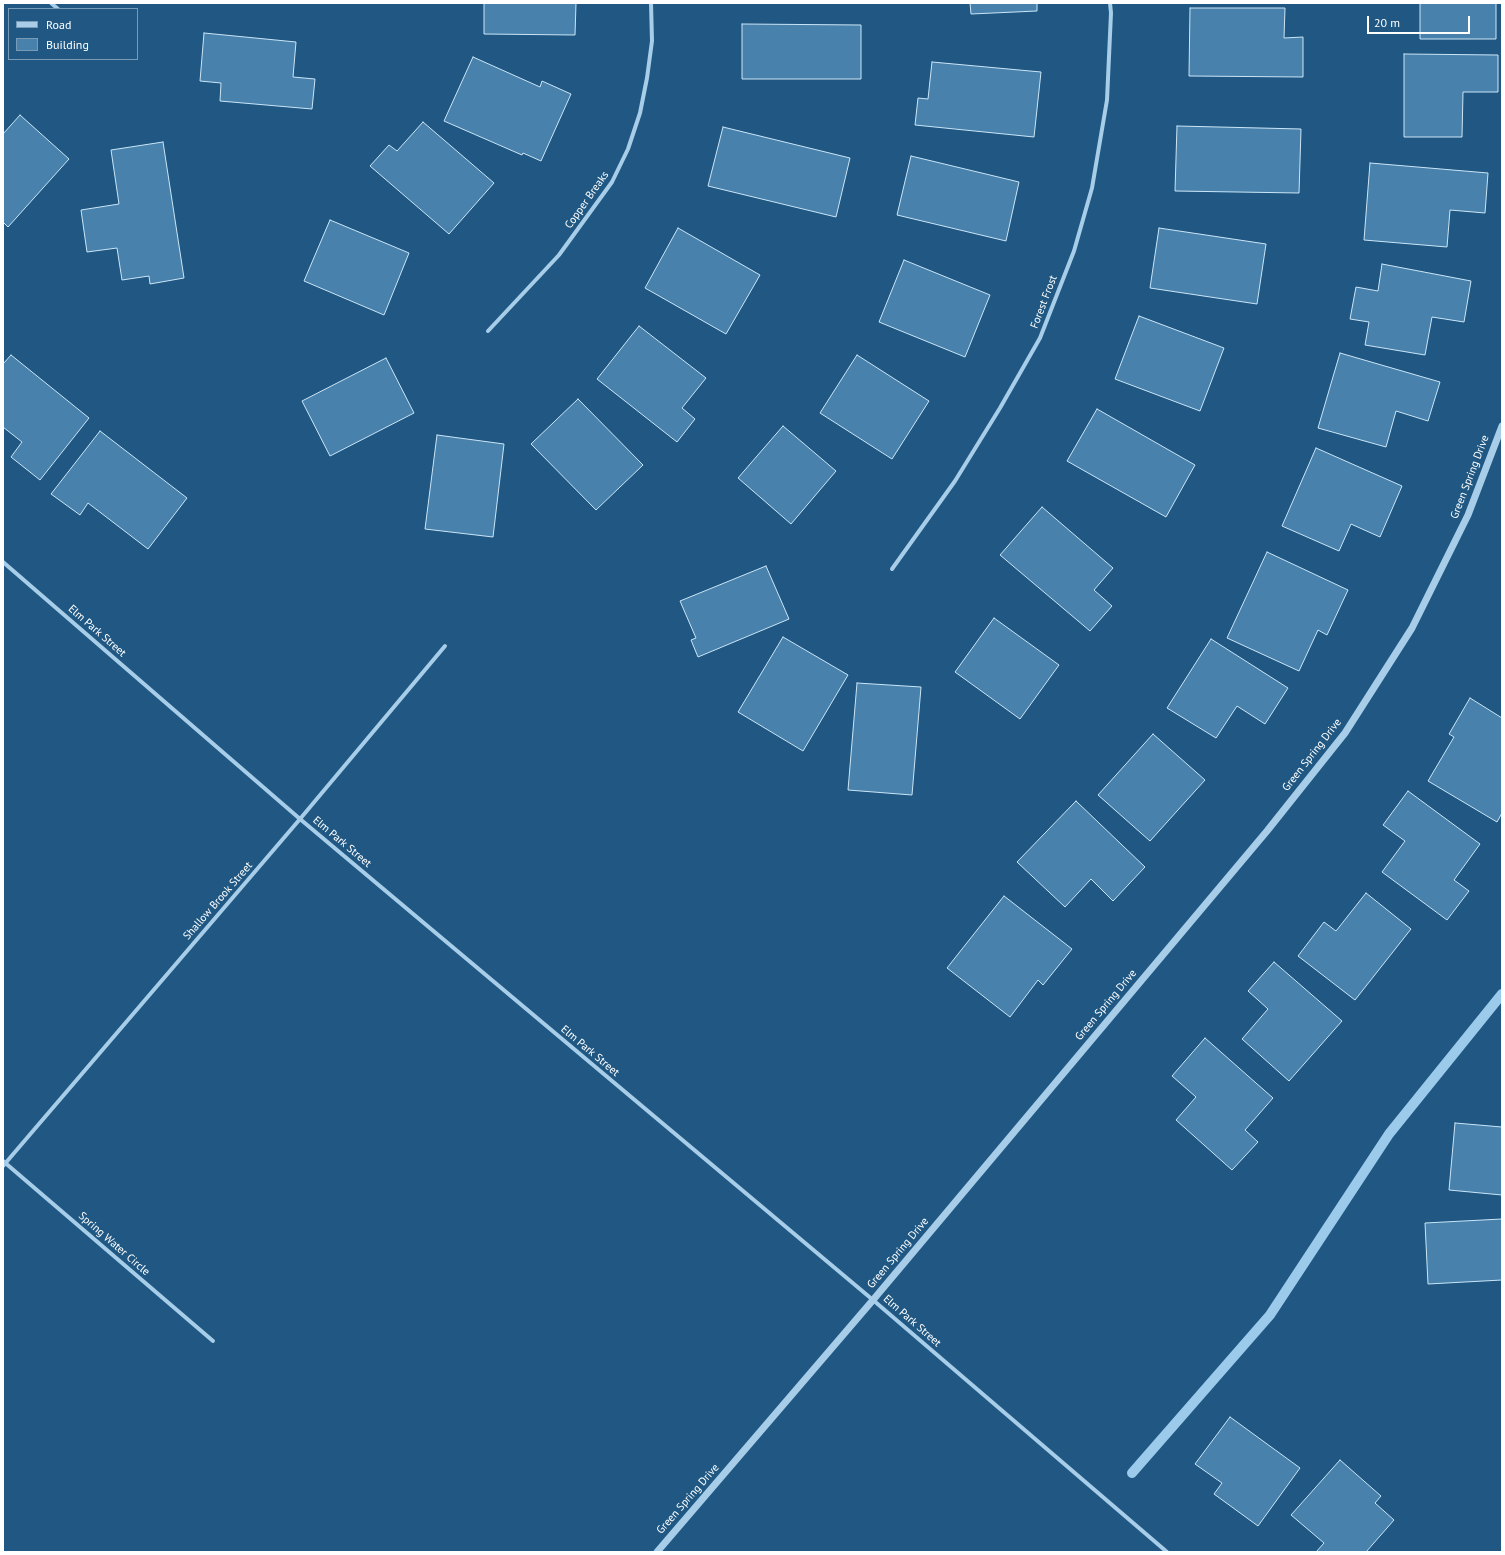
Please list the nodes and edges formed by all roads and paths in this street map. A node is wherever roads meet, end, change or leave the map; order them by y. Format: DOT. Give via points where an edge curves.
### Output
graph roads {
  1 [pos="651,3"];
  2 [pos="1110,3"];
  3 [pos="488,331"];
  4 [pos="1502,426"];
  5 [pos="3,562"];
  6 [pos="892,569"];
  7 [pos="445,646"];
  8 [pos="300,819"];
  9 [pos="4,1163"];
  10 [pos="873,1300"];
  11 [pos="213,1341"];
  12 [pos="657,1552"];
  13 [pos="1167,1552"];
  1 -- 3 [label="street, Copper Breaks" via="652,41 640,114 612,182 559,255"];
  2 -- 6 [label="street, Forest Frost" via="1107,100 1092,188 1068,265 1040,338 955,481"];
  4 -- 10 [label="street, Green Spring Drive" via="1468,515 1412,628 1344,733 1267,831"];
  5 -- 8 [label="street, Elm Park Street"];
  7 -- 8 [label="street, Shallow Brook Street"];
  8 -- 9 [label="street, Shallow Brook Street"];
  8 -- 10 [label="street, Elm Park Street"];
  9 -- 11 [label="street, Spring Water Circle"];
  10 -- 12 [label="street, Green Spring Drive"];
  10 -- 13 [label="street, Elm Park Street"];
}
